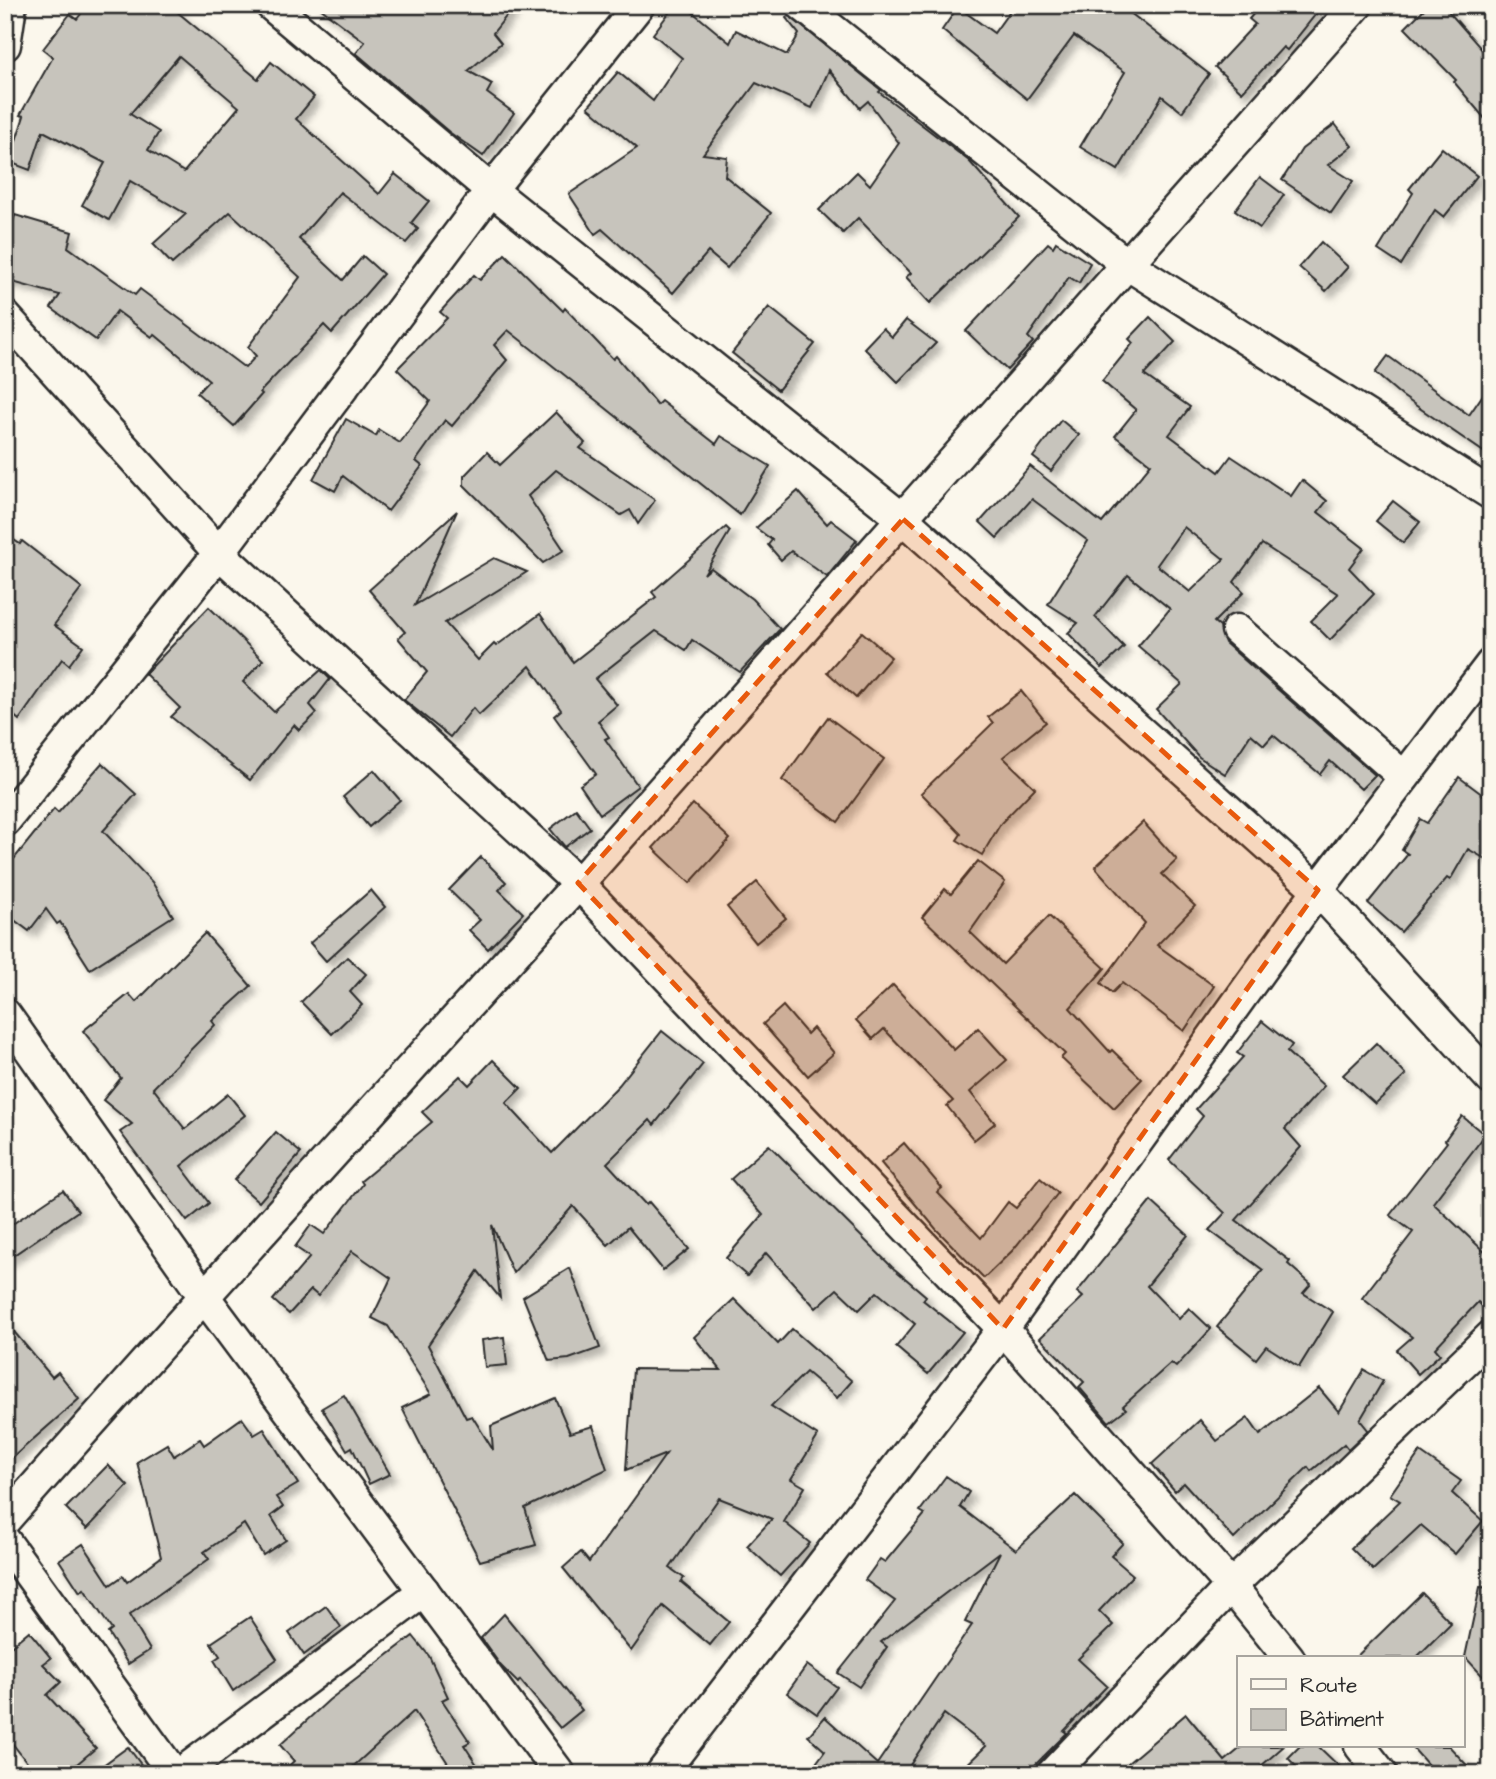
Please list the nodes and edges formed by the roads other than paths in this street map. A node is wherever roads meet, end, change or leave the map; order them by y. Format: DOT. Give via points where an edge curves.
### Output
graph roads {
  1 [pos="11,5"];
  2 [pos="271,5"];
  3 [pos="639,5"];
  4 [pos="802,5"];
  5 [pos="1357,5"];
  6 [pos="5,45"];
  7 [pos="491,190"];
  8 [pos="1125,263"];
  9 [pos="5,316"];
  10 [pos="1491,494"];
  11 [pos="903,519"];
  12 [pos="219,554"];
  13 [pos="1237,630"];
  14 [pos="1491,664"];
  15 [pos="1404,777"];
  16 [pos="5,821"];
  17 [pos="578,883"];
  18 [pos="1318,890"];
  19 [pos="5,1014"];
  20 [pos="1491,1079"];
  21 [pos="203,1295"];
  22 [pos="1003,1329"];
  23 [pos="1491,1336"];
  24 [pos="5,1520"];
  25 [pos="5,1541"];
  26 [pos="1231,1586"];
  27 [pos="424,1591"];
  28 [pos="1287,1656"];
  29 [pos="1362,1748"];
  30 [pos="174,1774"];
  31 [pos="180,1774"];
  32 [pos="560,1774"];
  33 [pos="662,1774"];
  34 [pos="1052,1774"];
  35 [pos="1382,1774"];
  1 -- 6 [label="street"];
  2 -- 7 [label="street"];
  3 -- 7 [label="street"];
  4 -- 8 [label="street"];
  5 -- 8 [label="street"];
  7 -- 11 [label="street"];
  7 -- 12 [label="street"];
  8 -- 10 [label="street"];
  8 -- 11 [label="street"];
  9 -- 12 [label="street"];
  11 -- 17 [label="street"];
  11 -- 18 [label="street"];
  12 -- 16 [label="street"];
  12 -- 17 [label="street"];
  13 -- 15 [label="street"];
  14 -- 15 [label="street"];
  15 -- 18 [label="street"];
  17 -- 21 [label="street"];
  17 -- 22 [label="street"];
  18 -- 20 [label="street"];
  18 -- 22 [label="street"];
  19 -- 21 [label="street"];
  21 -- 24 [label="street"];
  21 -- 27 [label="street"];
  22 -- 26 [label="street"];
  22 -- 33 [label="street"];
  23 -- 26 [label="street"];
  25 -- 30 [label="street"];
  26 -- 28 [label="street"];
  26 -- 34 [label="street"];
  27 -- 31 [label="street"];
  27 -- 32 [label="street"];
  29 -- 35 [label="street"];
}
